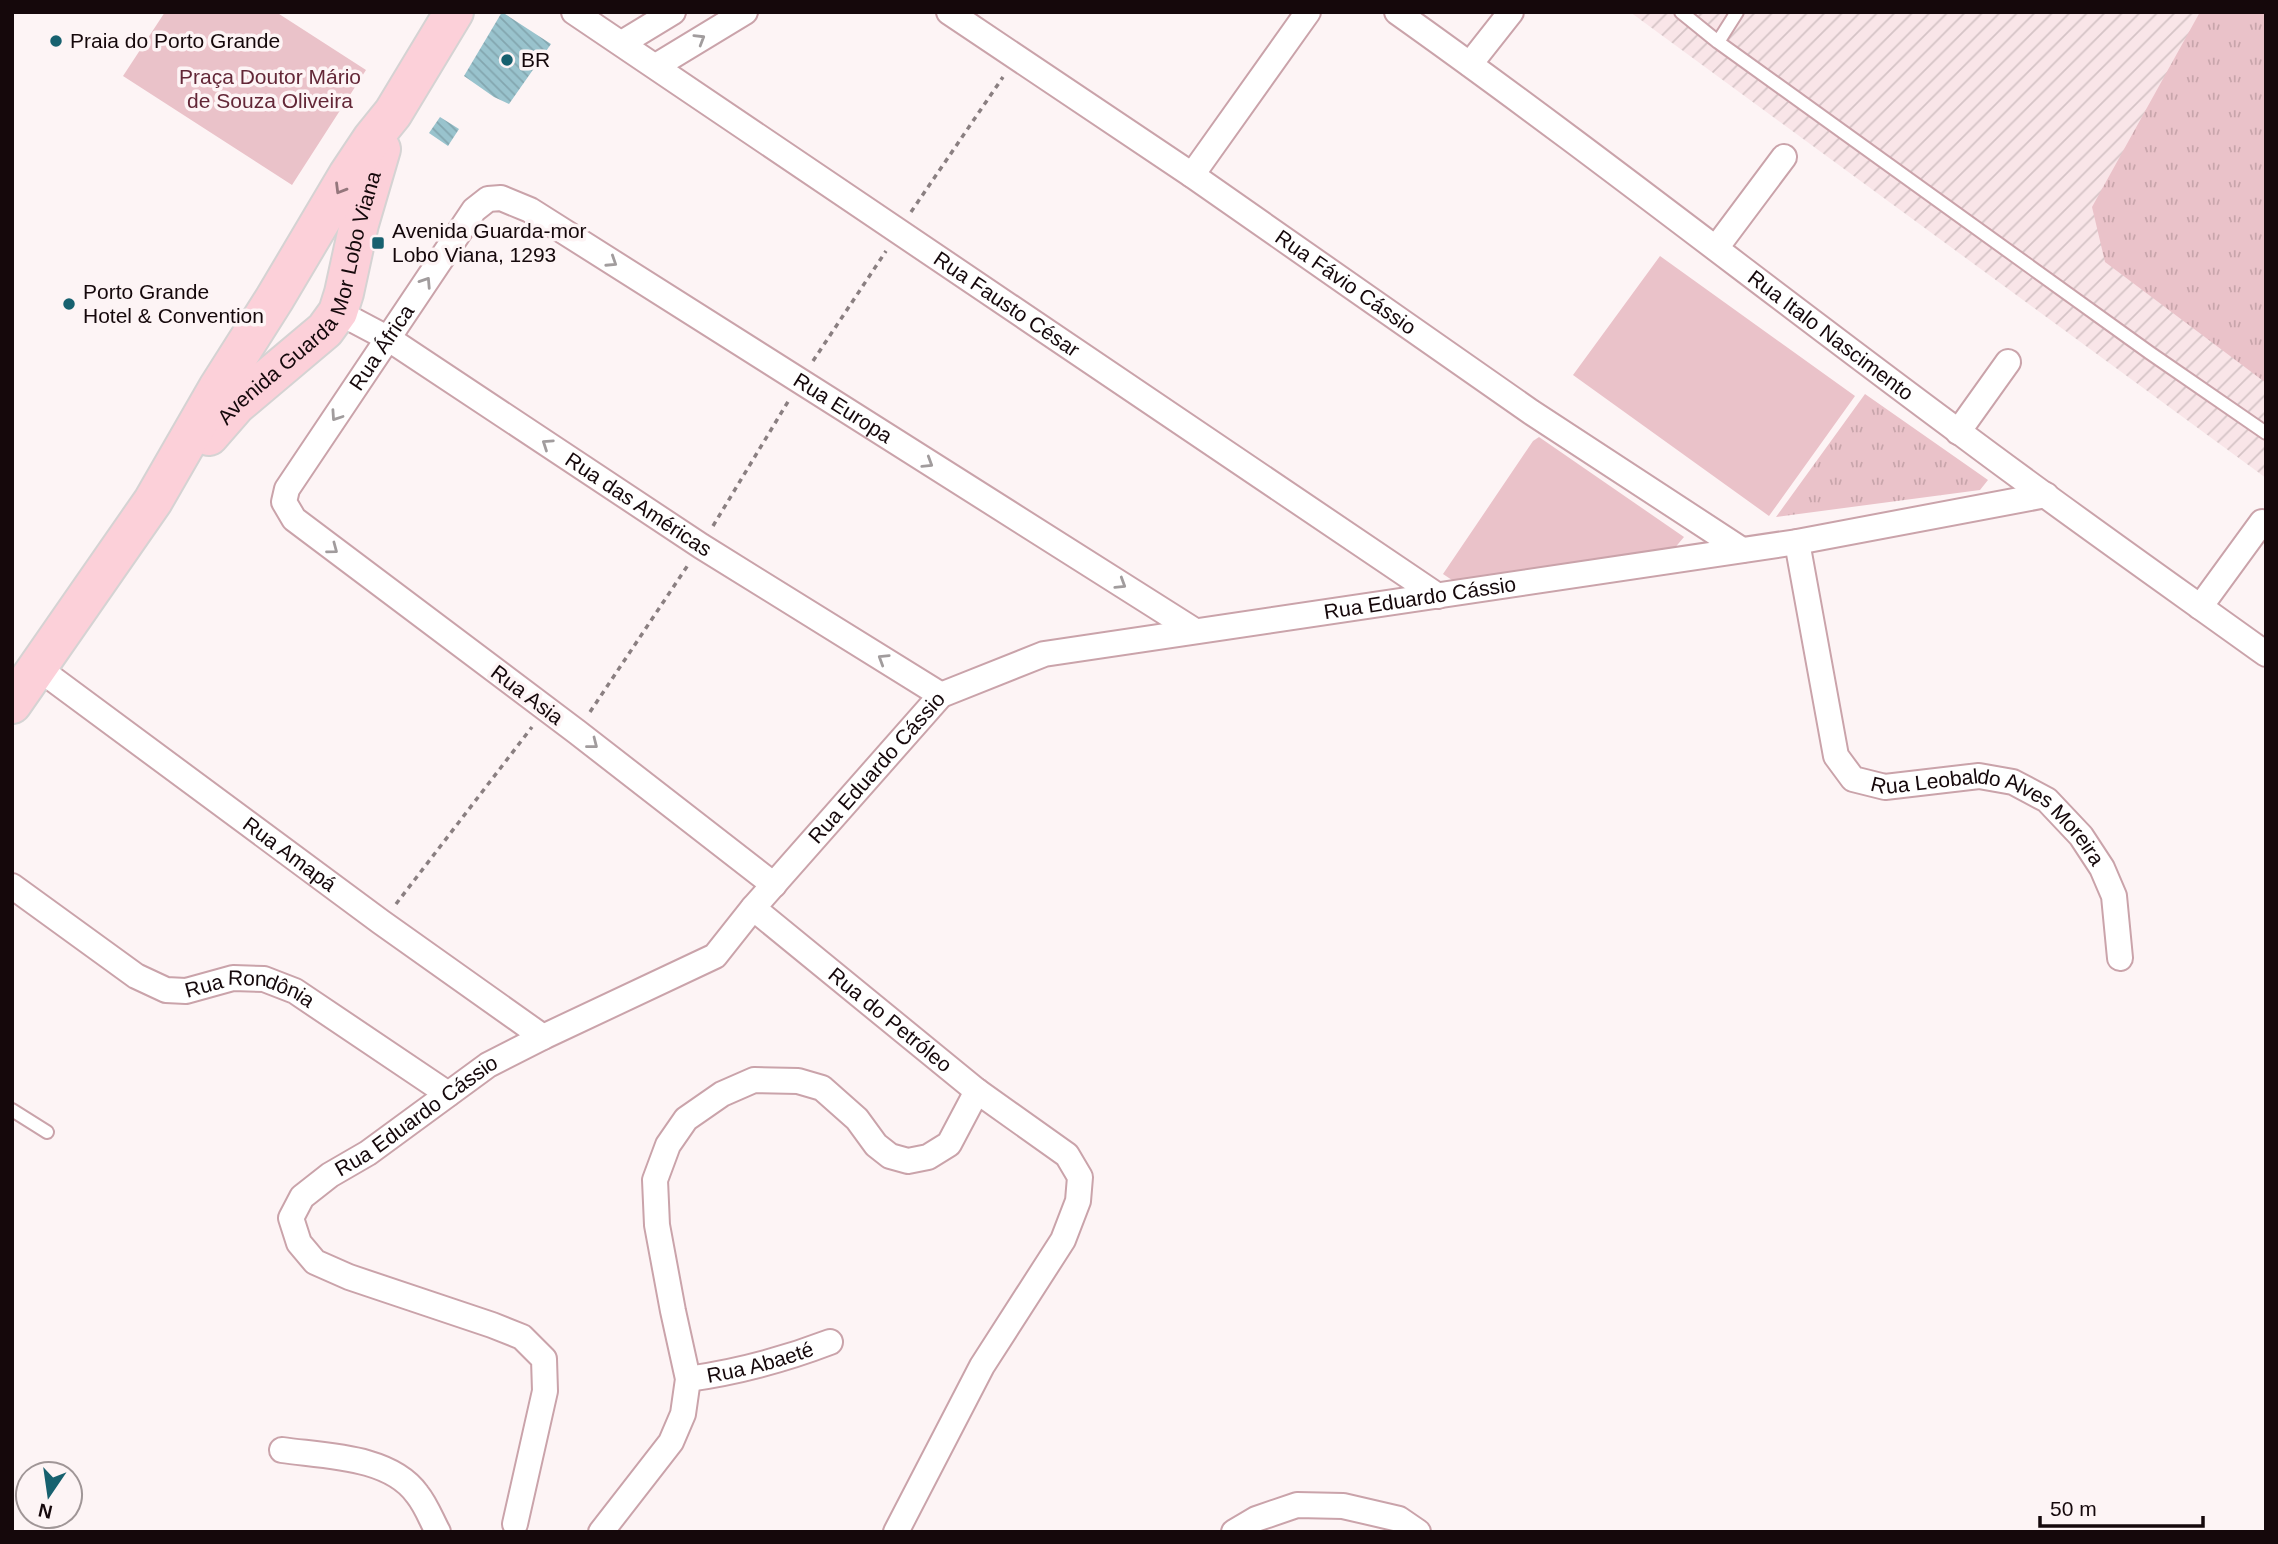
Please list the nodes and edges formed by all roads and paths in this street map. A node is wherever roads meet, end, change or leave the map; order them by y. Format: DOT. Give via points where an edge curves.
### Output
graph roads {
  1 [pos="454,12"];
  2 [pos="574,12"];
  3 [pos="673,12"];
  4 [pos="745,12"];
  5 [pos="949,12"];
  6 [pos="1308,12"];
  7 [pos="1397,12"];
  8 [pos="1511,12"];
  9 [pos="1681,12"];
  10 [pos="1737,12"];
  11 [pos="1718,42"];
  12 [pos="622,43"];
  13 [pos="1470,64"];
  14 [pos="656,66"];
  15 [pos="393,113"];
  16 [pos="1784,157"];
  17 [pos="1192,174"];
  18 [pos="488,199"];
  19 [pos="1716,248"];
  20 [pos="284,284"];
  21 [pos="336,312"];
  22 [pos="389,340"];
  23 [pos="2008,362"];
  24 [pos="1958,432"];
  25 [pos="2266,433"];
  26 [pos="2046,495"];
  27 [pos="153,501"];
  28 [pos="284,502"];
  29 [pos="2262,522"];
  30 [pos="1797,542"];
  31 [pos="1742,550"];
  32 [pos="1438,596"];
  33 [pos="2200,607"];
  34 [pos="1195,631"];
  35 [pos="2266,654"];
  36 [pos="38,668"];
  37 [pos="941,695"];
  38 [pos="12,704"];
  39 [pos="546,709"];
  40 [pos="774,885"];
  41 [pos="12,886"];
  42 [pos="753,908"];
  43 [pos="381,922"];
  44 [pos="2120,958"];
  45 [pos="543,1037"];
  46 [pos="977,1091"];
  47 [pos="448,1094"];
  48 [pos="12,1110"];
  49 [pos="47,1132"];
  50 [pos="830,1342"];
  51 [pos="688,1379"];
  52 [pos="282,1450"];
  53 [pos="515,1524"];
  54 [pos="438,1532"];
  55 [pos="601,1532"];
  56 [pos="895,1532"];
  57 [pos="1234,1532"];
  58 [pos="1418,1532"];
  1 -- 15 [label="main road, Avenida Guarda Mor Lobo Viana"];
  2 -- 12 [label="street, Rua Fausto César"];
  3 -- 12 [label="street"];
  14 -- 4 [label="street, one-way"];
  5 -- 17 [label="street, Rua Fávio Cássio"];
  6 -- 17 [label="street"];
  7 -- 13 [label="street, Rua Italo Nascimento"];
  8 -- 13 [label="street"];
  9 -- 11 [label="lane"];
  10 -- 11 [label="lane"];
  11 -- 25 [label="lane"];
  12 -- 14 [label="street, Rua Fausto César"];
  13 -- 19 [label="street, Rua Italo Nascimento"];
  14 -- 32 [label="street, Rua Fausto César"];
  15 -- 20 [label="main road, Avenida Guarda Mor Lobo Viana, one-way" via="348,175"];
  15 -- 21 [label="main road, Avenida Guarda Mor Lobo Viana"];
  16 -- 19 [label="street"];
  17 -- 31 [label="street, Rua Fávio Cássio" via="1531,412"];
  22 -- 18 [label="street, Rua África, one-way" via="474,210"];
  18 -- 34 [label="street, Rua Europa, one-way" via="502,198 530,210"];
  19 -- 24 [label="street, Rua Italo Nascimento"];
  20 -- 21 [label="main road" via="322,276"];
  20 -- 21 [label="main road" via="285,313 307,327"];
  20 -- 27 [label="main road, Avenida Guarda Mor Lobo Viana"];
  21 -- 22 [label="street, Rua das Américas"];
  21 -- 27 [label="main road, Avenida Guarda Mor Lobo Viana" via="236,405"];
  22 -- 28 [label="street, Rua África, one-way" via="287,489"];
  37 -- 22 [label="street, Rua das Américas, one-way" via="701,546"];
  23 -- 24 [label="street"];
  24 -- 26 [label="street, Rua Italo Nascimento"];
  26 -- 30 [label="street, Rua Eduardo Cássio"];
  26 -- 33 [label="street, Rua Italo Nascimento"];
  27 -- 36 [label="main road, Avenida Guarda Mor Lobo Viana"];
  28 -- 39 [label="street, Rua Asia, one-way" via="294,519"];
  29 -- 33 [label="street"];
  30 -- 31 [label="street, Rua Eduardo Cássio"];
  30 -- 44 [label="street, Rua Leobaldo Alves Moreira" via="1836,756 1853,779 1885,788 1979,776 2013,782 2047,800 2081,836 2102,868 2114,896"];
  31 -- 32 [label="street, Rua Eduardo Cássio"];
  32 -- 34 [label="street, Rua Eduardo Cássio"];
  33 -- 35 [label="street, Rua Italo Nascimento"];
  34 -- 37 [label="street, Rua Eduardo Cássio" via="1044,654"];
  36 -- 38 [label="main road, Avenida Guarda Mor Lobo Viana"];
  36 -- 43 [label="street, Rua Amapá"];
  37 -- 40 [label="street, Rua Eduardo Cássio"];
  39 -- 40 [label="street, Rua Asia, one-way"];
  39 -- 43 [label="path"];
  40 -- 42 [label="street, Rua Eduardo Cássio"];
  41 -- 47 [label="street, Rua Rondônia" via="136,976 166,990 186,991 233,978 264,979 295,991"];
  42 -- 45 [label="street, Rua Eduardo Cássio" via="715,956"];
  42 -- 46 [label="street, Rua do Petróleo"];
  43 -- 45 [label="street, Rua Amapá"];
  45 -- 47 [label="street, Rua Eduardo Cássio" via="488,1065"];
  46 -- 51 [label="street" via="949,1144 928,1157 908,1161 890,1156 876,1145 857,1119 822,1088 798,1081 754,1080 722,1094 686,1119 668,1145 655,1180 657,1225"];
  46 -- 56 [label="street, Rua do Petróleo" via="1067,1156 1080,1177 1078,1200 1063,1240 982,1367"];
  47 -- 53 [label="street, Rua Eduardo Cássio" via="330,1175 302,1197 290,1218 299,1243 315,1262 522,1337 544,1359 545,1391"];
  48 -- 49 [label="lane"];
  50 -- 51 [label="street, Rua Abaeté" via="786,1359"];
  51 -- 55 [label="street" via="684,1414 671,1442"];
  52 -- 54 [label="street" via="361,1461 403,1478 418,1494"];
  57 -- 58 [label="street" via="1255,1519 1297,1505 1342,1506 1399,1519"];
}
